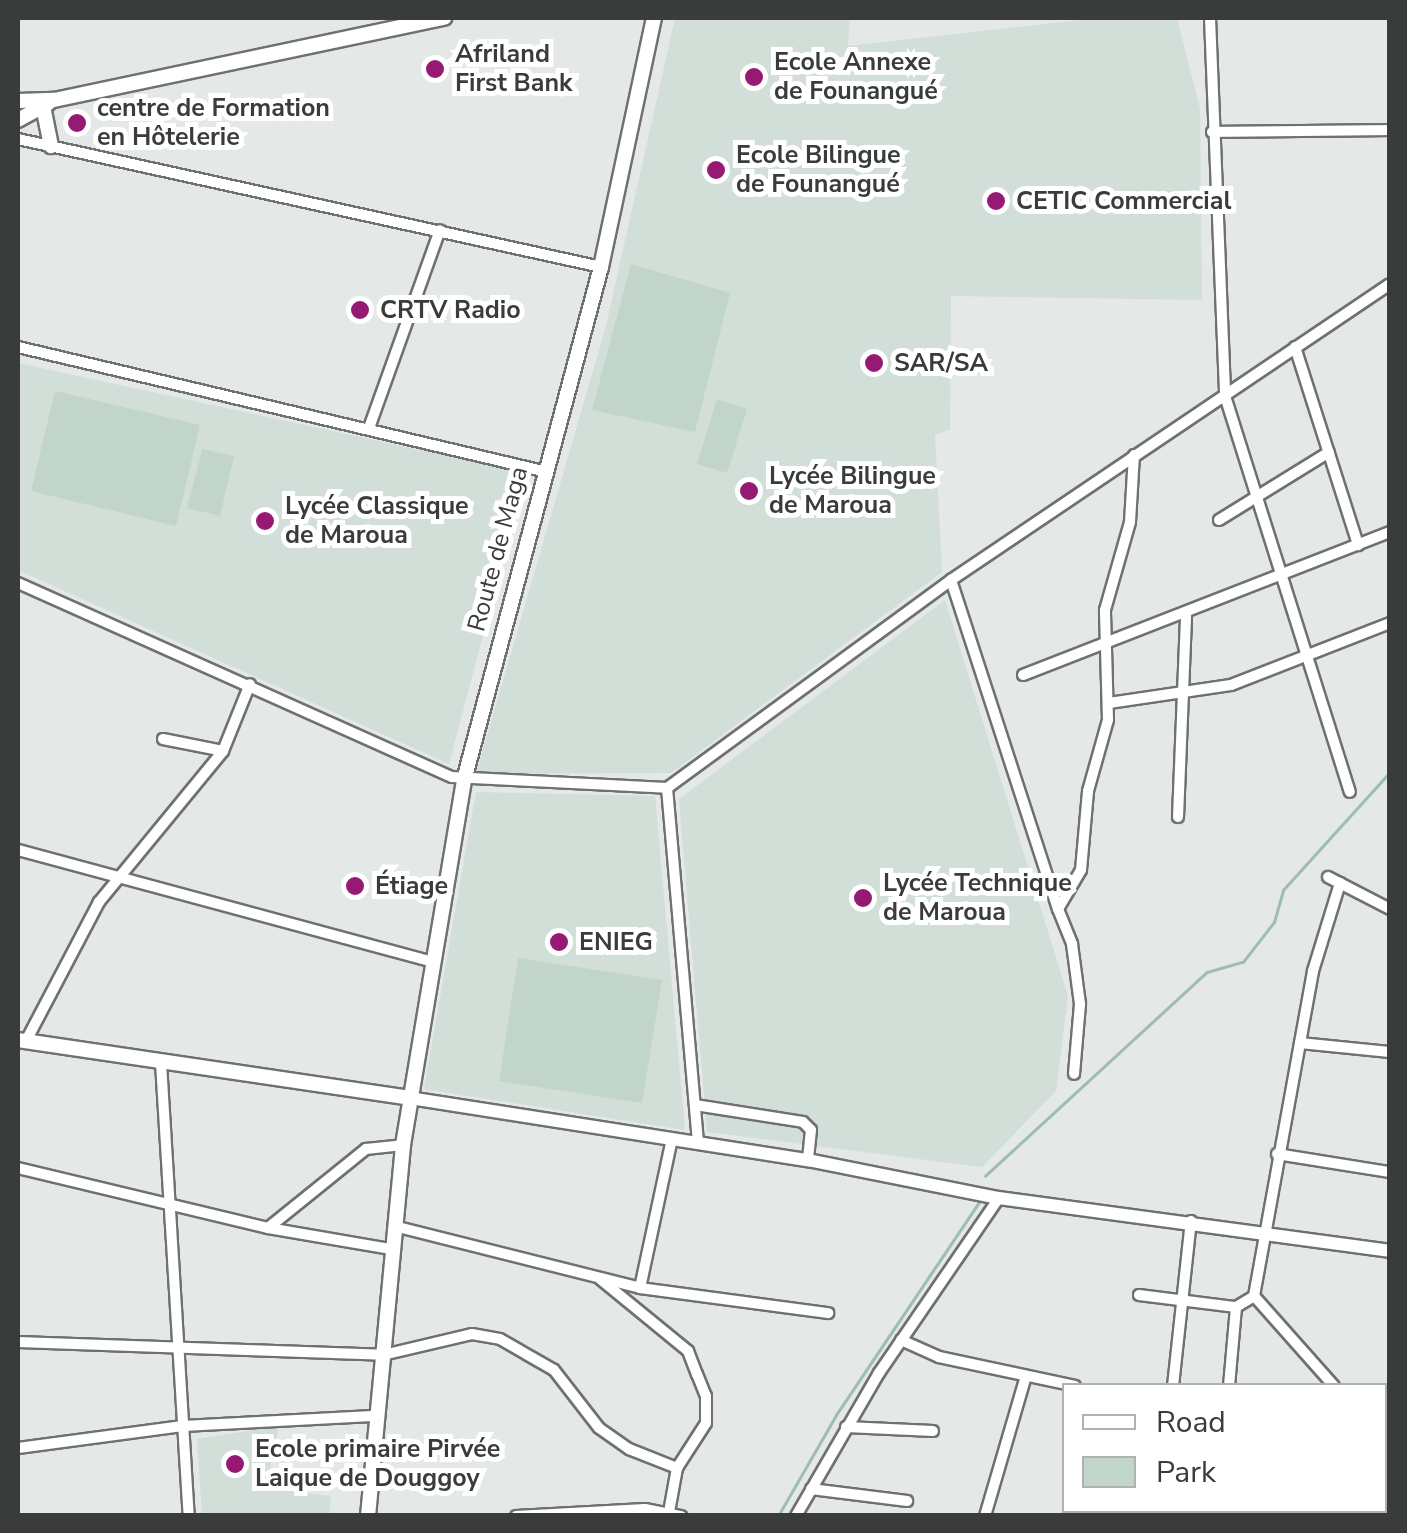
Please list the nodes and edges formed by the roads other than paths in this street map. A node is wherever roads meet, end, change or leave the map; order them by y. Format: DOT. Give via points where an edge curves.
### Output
graph roads {
  1 [pos="444,18"];
  2 [pos="654,18"];
  3 [pos="1210,18"];
  4 [pos="18,101"];
  5 [pos="49,103"];
  6 [pos="18,120"];
  7 [pos="1390,130"];
  8 [pos="1212,132"];
  9 [pos="18,138"];
  10 [pos="50,146"];
  11 [pos="440,230"];
  12 [pos="601,267"];
  13 [pos="1390,284"];
  14 [pos="1295,346"];
  15 [pos="18,347"];
  16 [pos="1225,396"];
  17 [pos="369,428"];
  18 [pos="1329,452"];
  19 [pos="1134,455"];
  20 [pos="543,471"];
  21 [pos="1256,497"];
  22 [pos="1219,520"];
  23 [pos="1390,532"];
  24 [pos="1358,545"];
  25 [pos="1280,578"];
  26 [pos="950,580"];
  27 [pos="18,582"];
  28 [pos="1186,616"];
  29 [pos="1390,623"];
  30 [pos="1108,648"];
  31 [pos="1306,658"];
  32 [pos="1023,675"];
  33 [pos="250,684"];
  34 [pos="1188,694"];
  35 [pos="1109,703"];
  36 [pos="163,739"];
  37 [pos="223,751"];
  38 [pos="464,780"];
  39 [pos="667,788"];
  40 [pos="1350,792"];
  41 [pos="1178,817"];
  42 [pos="18,850"];
  43 [pos="120,877"];
  44 [pos="1328,878"];
  45 [pos="1340,883"];
  46 [pos="1058,908"];
  47 [pos="1390,909"];
  48 [pos="430,961"];
  49 [pos="22,1041"];
  50 [pos="1300,1042"];
  51 [pos="1390,1052"];
  52 [pos="162,1063"];
  53 [pos="1074,1074"];
  54 [pos="410,1098"];
  55 [pos="695,1104"];
  56 [pos="672,1139"];
  57 [pos="698,1143"];
  58 [pos="403,1145"];
  59 [pos="1278,1154"];
  60 [pos="808,1160"];
  61 [pos="18,1168"];
  62 [pos="1390,1172"];
  63 [pos="999,1198"];
  64 [pos="169,1203"];
  65 [pos="1191,1221"];
  66 [pos="394,1226"];
  67 [pos="268,1228"];
  68 [pos="1261,1234"];
  69 [pos="391,1249"];
  70 [pos="1390,1252"];
  71 [pos="598,1277"];
  72 [pos="640,1288"];
  73 [pos="1139,1295"];
  74 [pos="1254,1296"];
  75 [pos="1184,1303"];
  76 [pos="1236,1308"];
  77 [pos="828,1313"];
  78 [pos="901,1340"];
  79 [pos="18,1342"];
  80 [pos="178,1351"];
  81 [pos="383,1355"];
  82 [pos="1026,1376"];
  83 [pos="1062,1383"];
  84 [pos="1174,1383"];
  85 [pos="1229,1383"];
  86 [pos="1331,1383"];
  87 [pos="377,1416"];
  88 [pos="184,1426"];
  89 [pos="846,1427"];
  90 [pos="934,1431"];
  91 [pos="18,1448"];
  92 [pos="677,1468"];
  93 [pos="812,1489"];
  94 [pos="907,1502"];
  95 [pos="675,1514"];
  96 [pos="189,1516"];
  97 [pos="368,1516"];
  98 [pos="516,1516"];
  99 [pos="796,1516"];
  100 [pos="985,1516"];
  1 -- 5 [label="main road"];
  2 -- 12 [label="main road, Route de Maga"];
  3 -- 8 [label="street"];
  4 -- 5 [label="main road"];
  5 -- 6 [label="main road"];
  5 -- 10 [label="main road"];
  7 -- 8 [label="street"];
  8 -- 16 [label="street"];
  9 -- 10 [label="street"];
  10 -- 11 [label="street"];
  11 -- 12 [label="street"];
  11 -- 17 [label="street"];
  12 -- 20 [label="main road, Route de Maga"];
  13 -- 14 [label="street"];
  14 -- 16 [label="street"];
  14 -- 18 [label="street"];
  15 -- 17 [label="street"];
  16 -- 19 [label="street"];
  16 -- 21 [label="street"];
  17 -- 20 [label="street"];
  18 -- 21 [label="street"];
  18 -- 24 [label="street"];
  19 -- 26 [label="street"];
  19 -- 30 [label="street" via="1130,522 1106,601"];
  20 -- 38 [label="main road, Route de Maga"];
  21 -- 22 [label="street"];
  21 -- 25 [label="street"];
  23 -- 24 [label="street"];
  24 -- 25 [label="street"];
  25 -- 28 [label="street"];
  25 -- 31 [label="street"];
  26 -- 39 [label="street"];
  26 -- 46 [label="street"];
  27 -- 33 [label="street"];
  28 -- 30 [label="street"];
  28 -- 34 [label="street"];
  29 -- 31 [label="street"];
  30 -- 32 [label="street"];
  30 -- 35 [label="street"];
  31 -- 34 [label="street"];
  31 -- 40 [label="street"];
  33 -- 37 [label="street"];
  33 -- 38 [label="street"];
  34 -- 35 [label="street"];
  34 -- 41 [label="street"];
  35 -- 46 [label="street" via="1085,807 1080,872"];
  36 -- 37 [label="street"];
  37 -- 43 [label="street"];
  38 -- 39 [label="street"];
  38 -- 48 [label="main road, Route de Maga"];
  39 -- 55 [label="street"];
  42 -- 43 [label="street"];
  43 -- 48 [label="street"];
  43 -- 49 [label="street" via="62,964"];
  44 -- 45 [label="street"];
  45 -- 47 [label="street"];
  45 -- 50 [label="street"];
  46 -- 53 [label="street" via="1072,944 1080,1004"];
  48 -- 54 [label="main road, Route de Maga"];
  49 -- 52 [label="main road"];
  50 -- 51 [label="street"];
  50 -- 59 [label="street"];
  52 -- 54 [label="main road"];
  52 -- 64 [label="street"];
  54 -- 56 [label="street"];
  54 -- 58 [label="main road, Route de Maga"];
  55 -- 57 [label="street"];
  55 -- 60 [label="street" via="803,1122 811,1130"];
  56 -- 57 [label="street"];
  56 -- 72 [label="street"];
  57 -- 60 [label="street"];
  58 -- 66 [label="main road, Route de Maga"];
  58 -- 67 [label="street" via="366,1149"];
  59 -- 62 [label="street"];
  59 -- 68 [label="street"];
  60 -- 63 [label="street"];
  61 -- 64 [label="street"];
  63 -- 65 [label="street"];
  63 -- 78 [label="street"];
  64 -- 67 [label="street"];
  64 -- 80 [label="street"];
  65 -- 68 [label="street"];
  65 -- 75 [label="street"];
  66 -- 69 [label="main road, Route de Maga"];
  66 -- 71 [label="street"];
  67 -- 69 [label="street"];
  68 -- 70 [label="street"];
  68 -- 74 [label="street"];
  69 -- 81 [label="main road, Route de Maga"];
  71 -- 72 [label="street"];
  71 -- 92 [label="street" via="692,1362 708,1412 699,1440"];
  72 -- 77 [label="street"];
  73 -- 75 [label="street"];
  74 -- 76 [label="street"];
  74 -- 86 [label="street"];
  75 -- 76 [label="street"];
  75 -- 84 [label="street"];
  76 -- 85 [label="street"];
  78 -- 82 [label="street" via="939,1357"];
  78 -- 89 [label="street"];
  79 -- 80 [label="street"];
  80 -- 81 [label="street"];
  80 -- 88 [label="street"];
  81 -- 87 [label="main road, Route de Maga"];
  81 -- 92 [label="street" via="472,1334 500,1338 554,1370 598,1428"];
  82 -- 83 [label="street"];
  82 -- 100 [label="street"];
  87 -- 88 [label="street"];
  87 -- 97 [label="main road, Route de Maga"];
  88 -- 91 [label="street"];
  88 -- 96 [label="street"];
  89 -- 90 [label="street"];
  89 -- 93 [label="street"];
  92 -- 95 [label="street"];
  93 -- 94 [label="street"];
  93 -- 99 [label="street"];
  95 -- 98 [label="street"];
}
